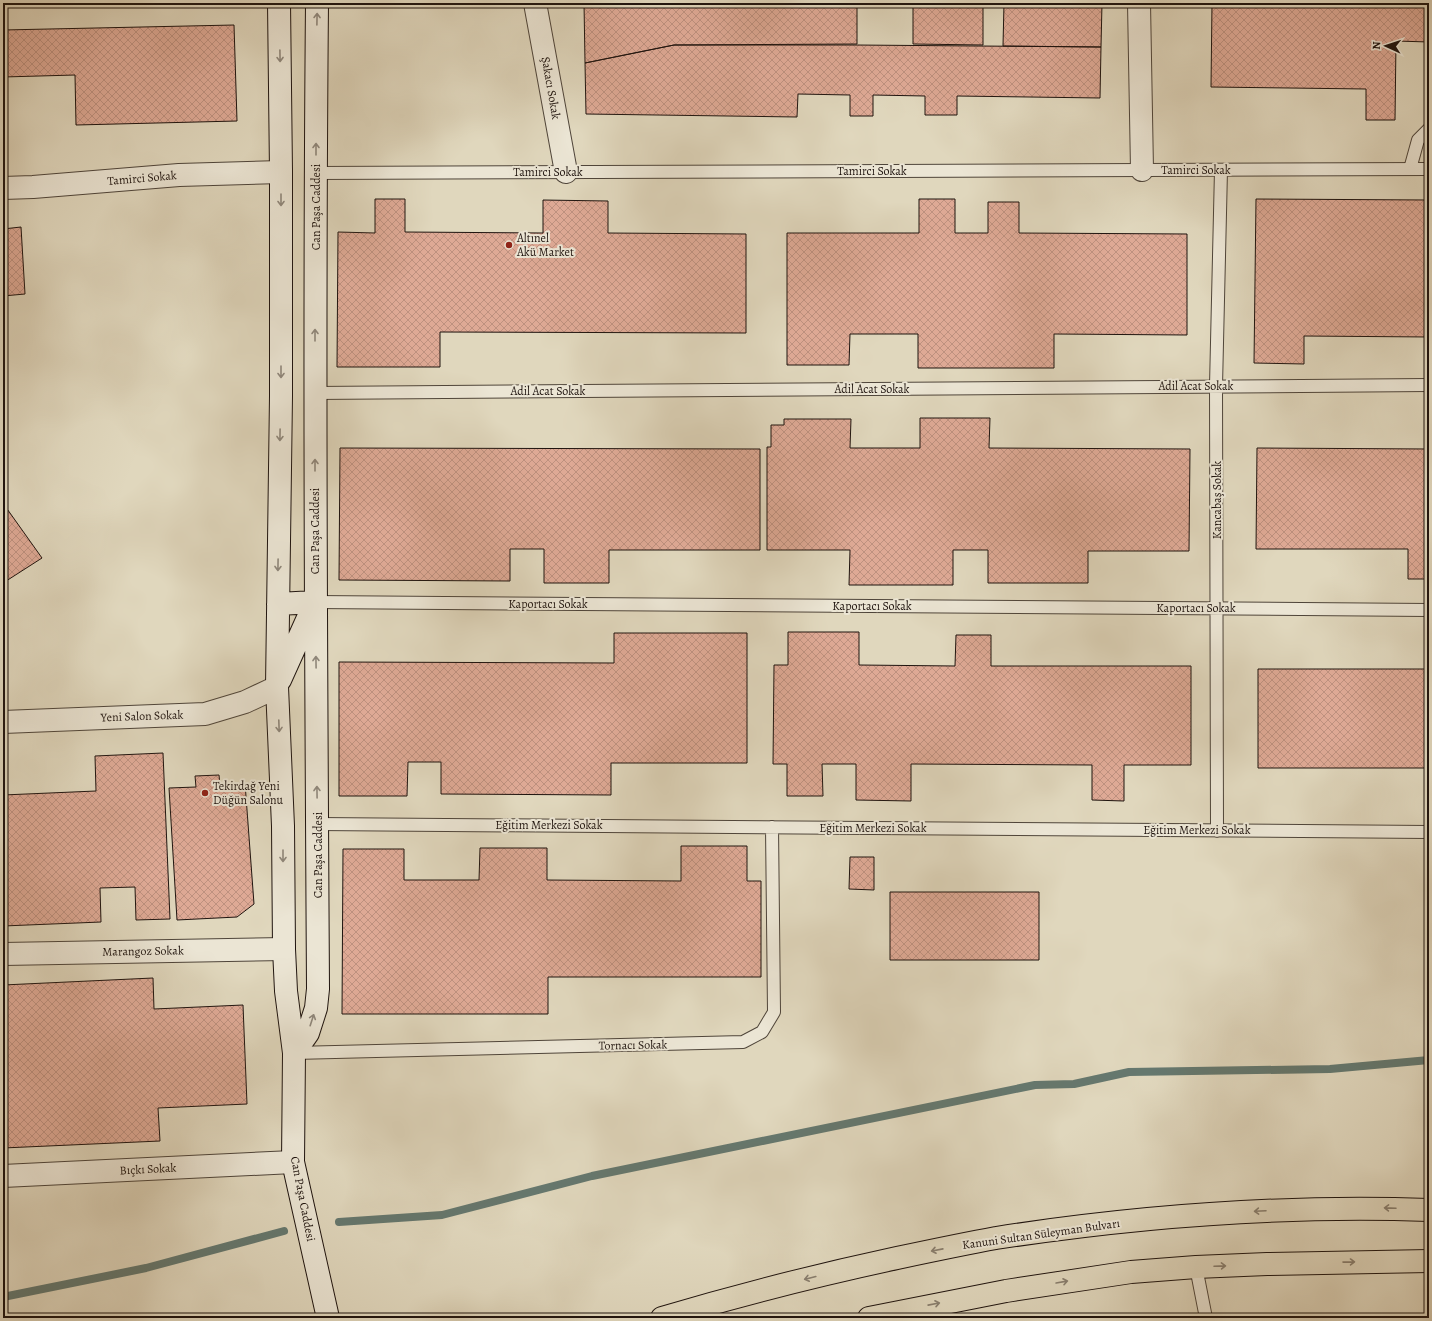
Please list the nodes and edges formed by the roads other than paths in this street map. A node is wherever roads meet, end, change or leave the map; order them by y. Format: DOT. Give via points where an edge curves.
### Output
graph roads {
  1 [pos="280,3"];
  2 [pos="317,3"];
  3 [pos="535,3"];
  4 [pos="1140,3"];
  5 [pos="1429,129"];
  6 [pos="1410,169"];
  7 [pos="1429,169"];
  8 [pos="1142,170"];
  9 [pos="1221,170"];
  10 [pos="281,172"];
  11 [pos="566,172"];
  12 [pos="316,174"];
  13 [pos="3,188"];
  14 [pos="1429,385"];
  15 [pos="1216,386"];
  16 [pos="315,393"];
  17 [pos="281,396"];
  18 [pos="315,602"];
  19 [pos="278,604"];
  20 [pos="1217,608"];
  21 [pos="1429,610"];
  22 [pos="277,687"];
  23 [pos="3,722"];
  24 [pos="317,824"];
  25 [pos="283,826"];
  26 [pos="772,827"];
  27 [pos="1217,831"];
  28 [pos="1429,832"];
  29 [pos="284,949"];
  30 [pos="3,954"];
  31 [pos="294,1053"];
  32 [pos="293,1162"];
  33 [pos="3,1176"];
  34 [pos="1429,1210"];
  35 [pos="1429,1261"];
  36 [pos="1196,1267"];
  37 [pos="328,1318"];
  38 [pos="662,1318"];
  39 [pos="869,1318"];
  40 [pos="1206,1318"];
  1 -- 10 [label="street, Can Paşa Caddesi, one-way"];
  12 -- 2 [label="street, Can Paşa Caddesi, one-way"];
  3 -- 11 [label="street, Şakacı Sokak"];
  4 -- 8 [label="street"];
  5 -- 6 [label="lane" via="1418,140"];
  6 -- 7 [label="lane, Tamirci Sokak"];
  6 -- 9 [label="lane, Tamirci Sokak"];
  8 -- 9 [label="lane, Tamirci Sokak"];
  8 -- 11 [label="lane, Tamirci Sokak"];
  9 -- 15 [label="lane, Kancabaş Sokak"];
  10 -- 12 [label="street, Tamirci Sokak"];
  10 -- 13 [label="street, Tamirci Sokak" via="178,175 33,188"];
  10 -- 17 [label="street, Can Paşa Caddesi, one-way"];
  11 -- 12 [label="lane, Tamirci Sokak"];
  16 -- 12 [label="street, Can Paşa Caddesi, one-way"];
  14 -- 15 [label="lane, Adil Acat Sokak"];
  15 -- 16 [label="lane, Adil Acat Sokak"];
  15 -- 20 [label="lane, Kancabaş Sokak"];
  16 -- 17 [label="street"];
  18 -- 16 [label="street, Can Paşa Caddesi, one-way"];
  17 -- 19 [label="street, Can Paşa Caddesi, one-way"];
  18 -- 19 [label="street"];
  18 -- 20 [label="lane, Kaportacı Sokak"];
  18 -- 22 [label="street"];
  24 -- 18 [label="street, Can Paşa Caddesi, one-way"];
  19 -- 22 [label="street, Can Paşa Caddesi"];
  20 -- 21 [label="lane, Kaportacı Sokak"];
  20 -- 27 [label="lane, Kancabaş Sokak"];
  22 -- 23 [label="street, Yeni Salon Sokak" via="245,702 205,714"];
  22 -- 25 [label="street, Can Paşa Caddesi, one-way"];
  24 -- 25 [label="street"];
  24 -- 26 [label="lane, Eğitim Merkezi Sokak"];
  31 -- 24 [label="street, Can Paşa Caddesi, one-way" via="308,1033 316,1008 318,989"];
  25 -- 29 [label="street, Can Paşa Caddesi, one-way"];
  26 -- 27 [label="lane, Eğitim Merkezi Sokak"];
  26 -- 31 [label="lane, Tornacı Sokak" via="774,1012 762,1032 743,1042"];
  27 -- 28 [label="lane, Eğitim Merkezi Sokak"];
  29 -- 30 [label="street, Marangoz Sokak"];
  29 -- 31 [label="street, Can Paşa Caddesi" via="286,991"];
  31 -- 32 [label="street, Can Paşa Caddesi"];
  32 -- 33 [label="street, Bıçkı Sokak"];
  32 -- 37 [label="street, Can Paşa Caddesi"];
  34 -- 38 [label="highway, Kanuni Sultan Süleyman Bulvarı, one-way" via="1283,1210 1177,1216 1063,1229 995,1239 836,1272"];
  36 -- 35 [label="highway, one-way"];
  39 -- 36 [label="highway, one-way" via="1076,1280 1131,1272"];
  36 -- 40 [label="lane"];
}
